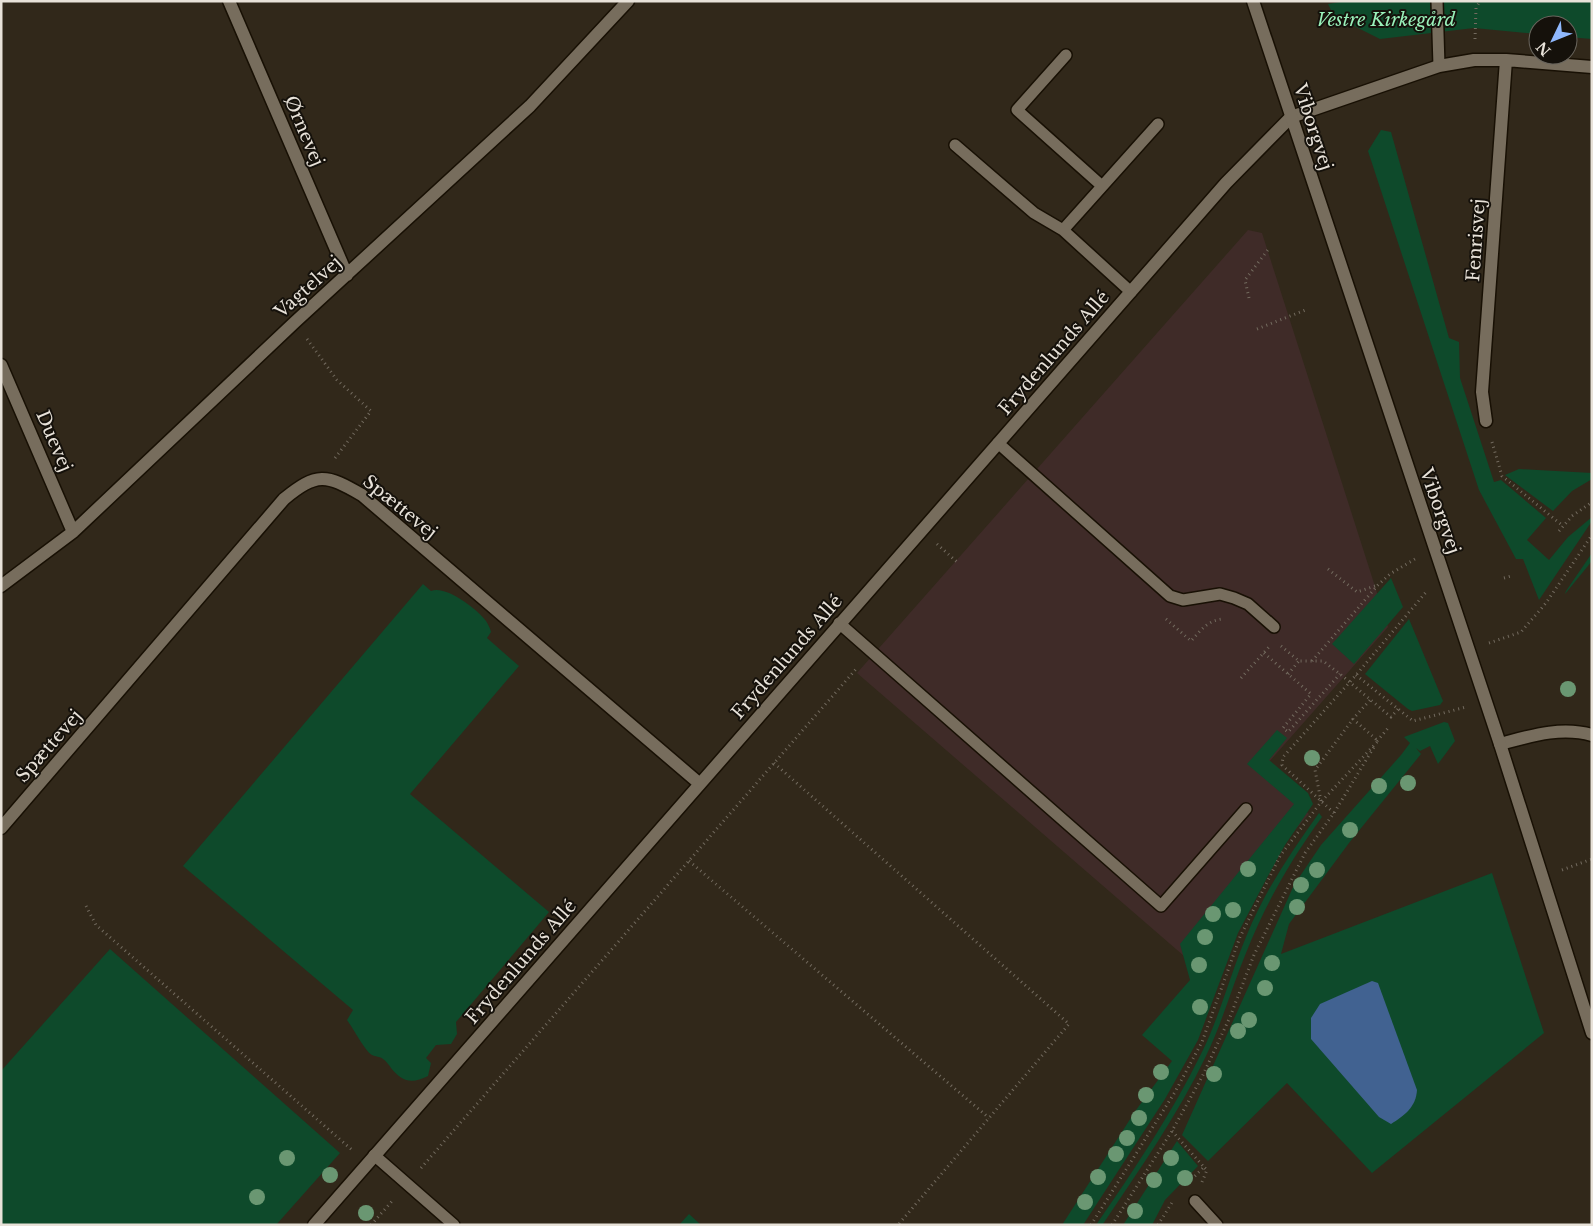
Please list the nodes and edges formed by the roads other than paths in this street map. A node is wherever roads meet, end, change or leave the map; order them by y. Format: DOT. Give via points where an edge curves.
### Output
graph roads {
  1 [pos="229,1"];
  2 [pos="628,1"];
  3 [pos="1253,1"];
  4 [pos="1437,1"];
  5 [pos="1066,55"];
  6 [pos="1506,60"];
  7 [pos="1439,66"];
  8 [pos="1592,67"];
  9 [pos="1291,117"];
  10 [pos="1158,124"];
  11 [pos="955,144"];
  12 [pos="1102,186"];
  13 [pos="1063,230"];
  14 [pos="347,275"];
  15 [pos="1130,292"];
  16 [pos="1,365"];
  17 [pos="1486,422"];
  18 [pos="998,444"];
  19 [pos="73,532"];
  20 [pos="1,586"];
  21 [pos="839,623"];
  22 [pos="1274,627"];
  23 [pos="1592,734"];
  24 [pos="1500,744"];
  25 [pos="700,784"];
  26 [pos="1246,809"];
  27 [pos="1,828"];
  28 [pos="1592,1033"];
  29 [pos="371,1159"];
  30 [pos="1195,1201"];
  31 [pos="314,1225"];
  32 [pos="454,1225"];
  33 [pos="1217,1225"];
  1 -- 14 [label="street, Ørnevej"];
  2 -- 14 [label="street, Vagtelvej" via="530,106"];
  3 -- 9 [label="street, Viborgvej"];
  4 -- 7 [label="lane"];
  5 -- 12 [label="lane" via="1017,110"];
  6 -- 7 [label="street" via="1474,60"];
  6 -- 8 [label="street"];
  6 -- 17 [label="street, Fenrisvej" via="1482,392"];
  7 -- 9 [label="street"];
  9 -- 15 [label="street, Frydenlunds Allé" via="1226,183"];
  9 -- 24 [label="street, Viborgvej"];
  10 -- 12 [label="lane"];
  11 -- 13 [label="lane" via="1034,214"];
  12 -- 13 [label="lane"];
  13 -- 15 [label="lane"];
  14 -- 19 [label="street, Vagtelvej"];
  15 -- 18 [label="street, Frydenlunds Allé"];
  16 -- 19 [label="street, Duevej"];
  18 -- 21 [label="street, Frydenlunds Allé"];
  18 -- 22 [label="lane" via="1170,596 1183,600 1220,594 1234,598 1248,604"];
  19 -- 20 [label="street, Vagtelvej"];
  21 -- 25 [label="street, Frydenlunds Allé"];
  21 -- 26 [label="lane" via="1161,906"];
  23 -- 24 [label="street" via="1546,732"];
  24 -- 28 [label="street, Viborgvej"];
  25 -- 27 [label="street, Spættevej" via="362,495 340,483 320,478 300,486 284,499"];
  25 -- 29 [label="street, Frydenlunds Allé"];
  29 -- 31 [label="street, Frydenlunds Allé"];
  29 -- 32 [label="lane"];
  30 -- 33 [label="lane"];
}
